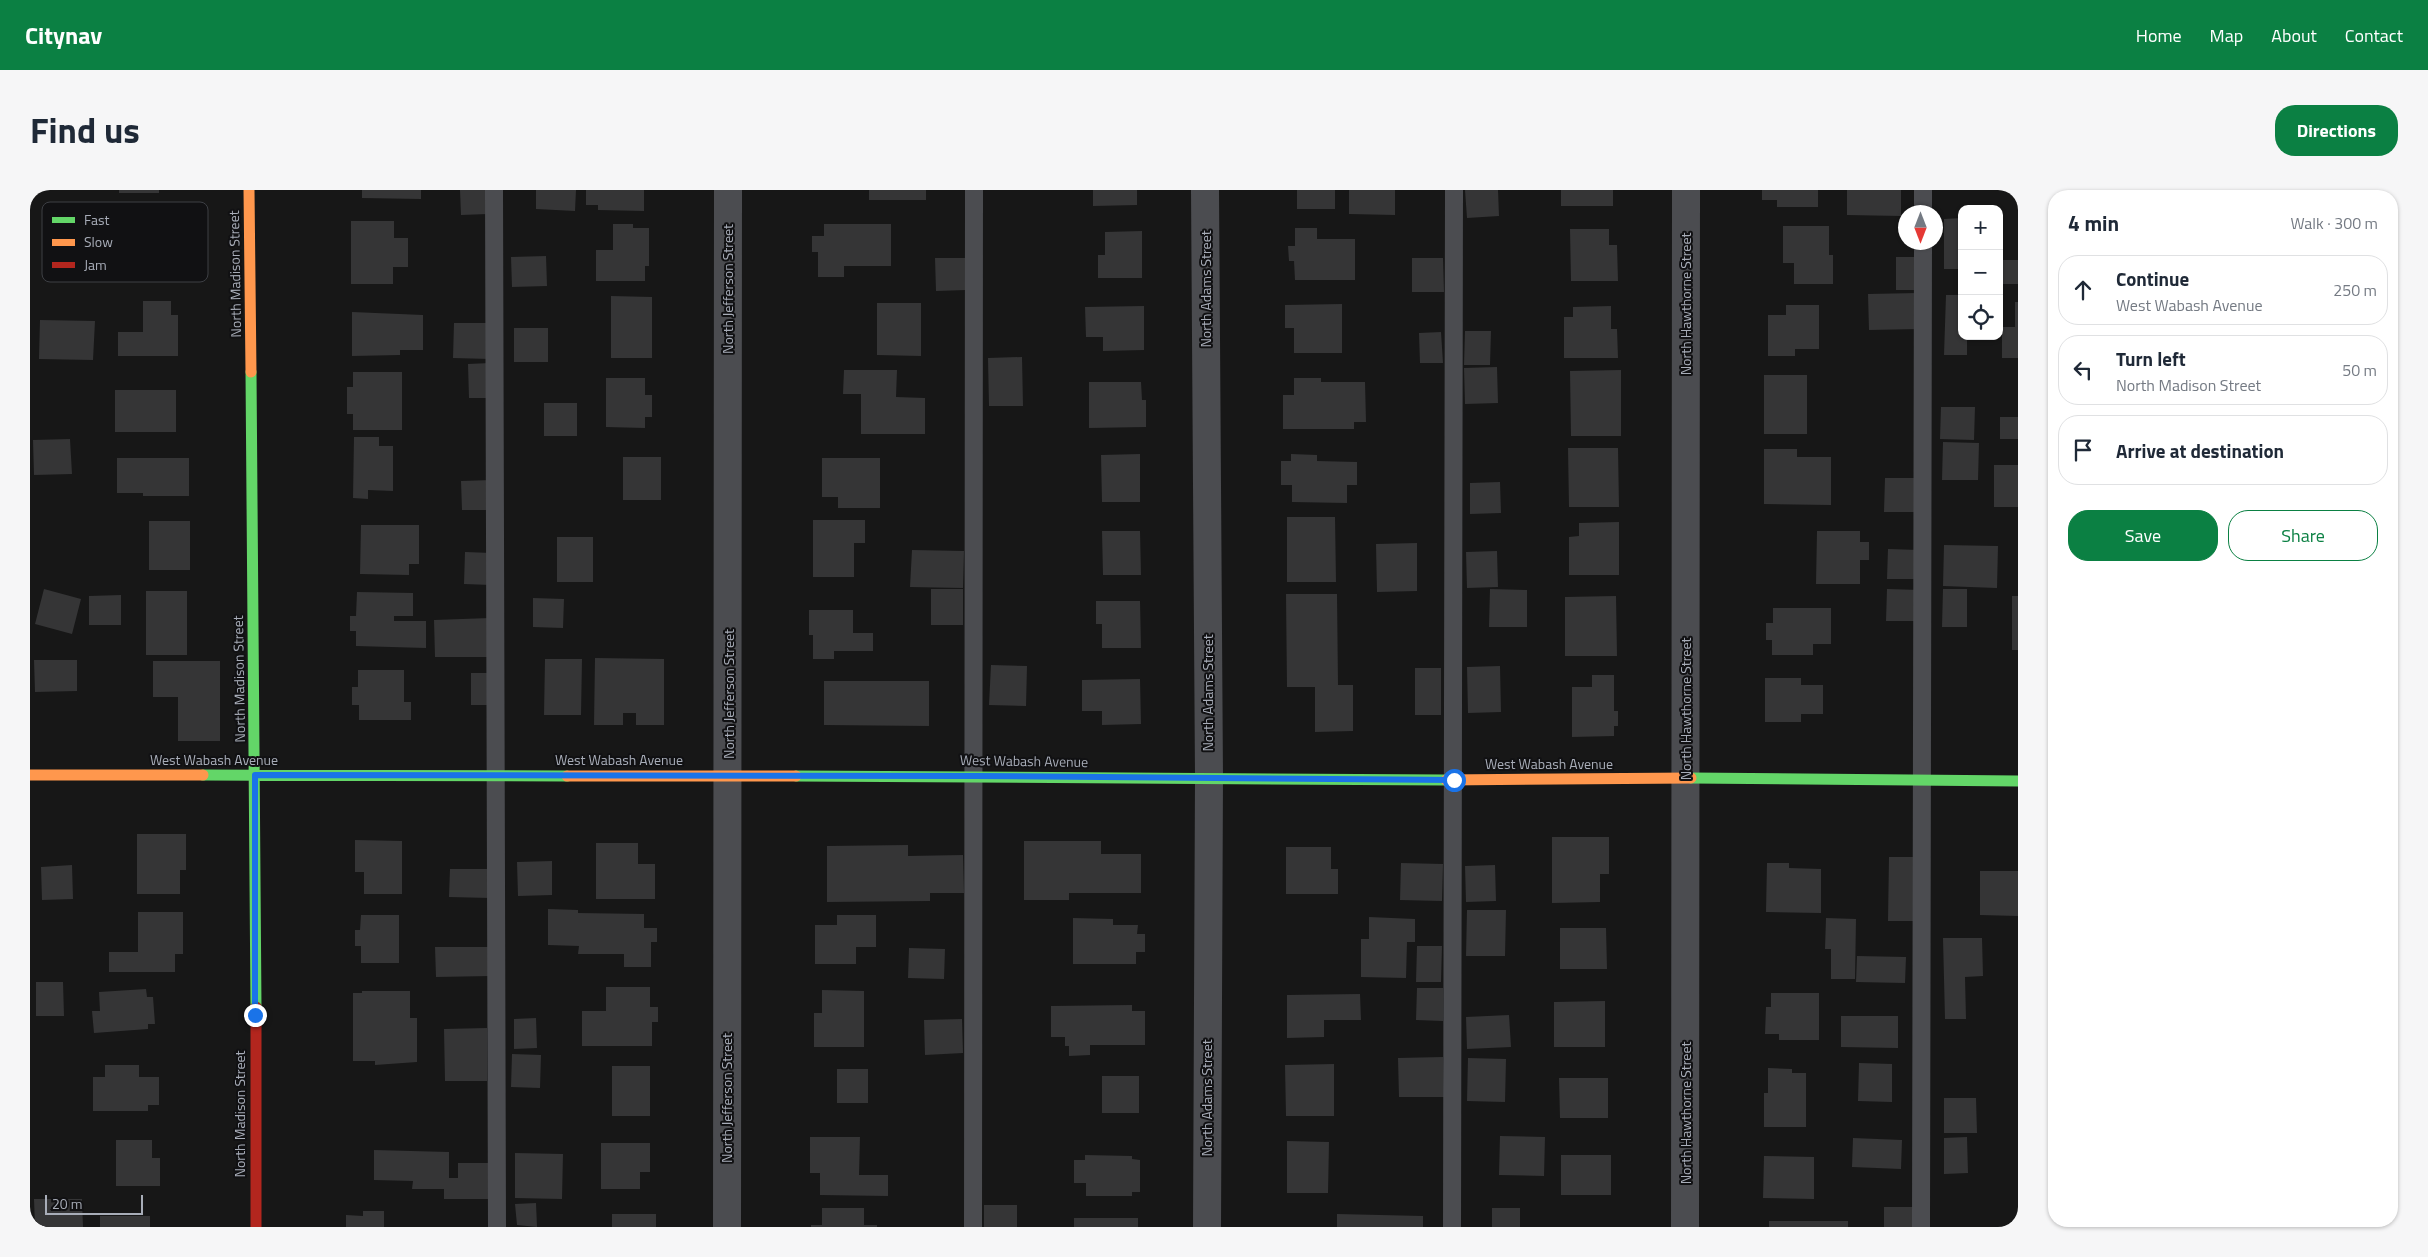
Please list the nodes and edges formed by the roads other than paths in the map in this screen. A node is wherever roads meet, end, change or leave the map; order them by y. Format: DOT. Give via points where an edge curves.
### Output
graph roads {
  1 [pos="249,190"];
  2 [pos="494,190"];
  3 [pos="728,190"];
  4 [pos="974,190"];
  5 [pos="1205,190"];
  6 [pos="1454,190"];
  7 [pos="1686,190"];
  8 [pos="1923,190"];
  9 [pos="1923,205"];
  10 [pos="1923,250"];
  11 [pos="30,775"];
  12 [pos="255,775"];
  13 [pos="496,775"];
  14 [pos="729,775"];
  15 [pos="974,776"];
  16 [pos="1209,778"];
  17 [pos="1686,778"];
  18 [pos="1454,780"];
  19 [pos="1922,780"];
  20 [pos="2018,780"];
  21 [pos="256,1227"];
  22 [pos="497,1227"];
  23 [pos="727,1227"];
  24 [pos="973,1227"];
  25 [pos="1207,1227"];
  26 [pos="1452,1227"];
  27 [pos="1685,1227"];
  28 [pos="1921,1227"];
  1 -- 12 [label="street, North Madison Street"];
  2 -- 13 [label="lane"];
  3 -- 14 [label="street, North Jefferson Street"];
  4 -- 15 [label="lane"];
  5 -- 16 [label="street, North Adams Street"];
  6 -- 18 [label="lane"];
  7 -- 17 [label="street, North Hawthorne Street"];
  8 -- 9 [label="lane"];
  10 -- 19 [label="lane"];
  11 -- 12 [label="street, West Wabash Avenue"];
  12 -- 13 [label="street, West Wabash Avenue"];
  12 -- 21 [label="street, North Madison Street"];
  13 -- 14 [label="street, West Wabash Avenue"];
  13 -- 22 [label="lane"];
  14 -- 15 [label="street, West Wabash Avenue"];
  14 -- 23 [label="street, North Jefferson Street"];
  15 -- 16 [label="street, West Wabash Avenue"];
  15 -- 24 [label="lane"];
  16 -- 18 [label="street, West Wabash Avenue"];
  16 -- 25 [label="street, North Adams Street"];
  17 -- 18 [label="street, West Wabash Avenue"];
  17 -- 19 [label="street, West Wabash Avenue"];
  17 -- 27 [label="street, North Hawthorne Street"];
  18 -- 26 [label="lane"];
  19 -- 20 [label="street, West Wabash Avenue"];
  19 -- 28 [label="lane"];
}
